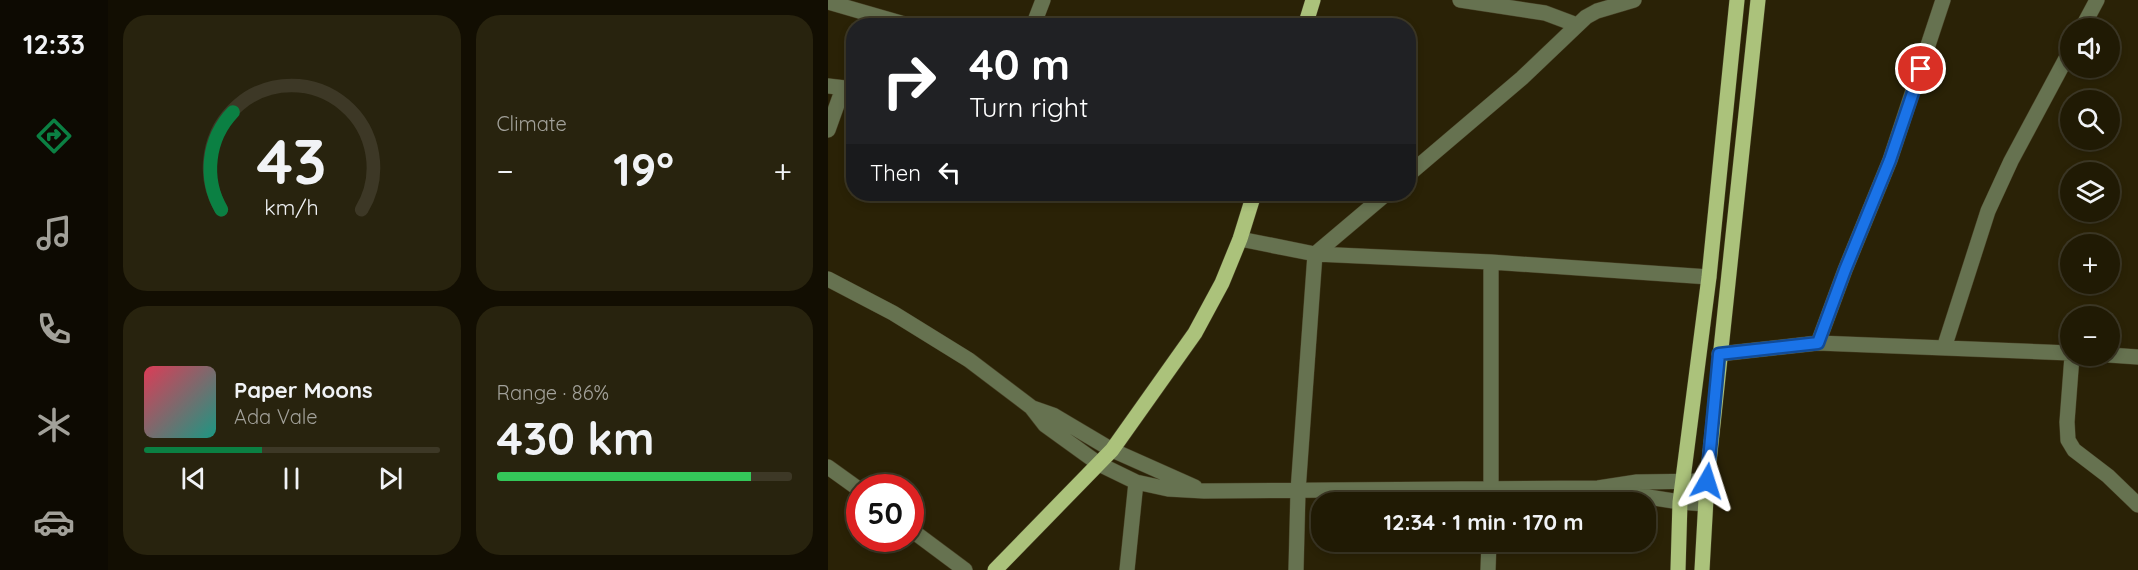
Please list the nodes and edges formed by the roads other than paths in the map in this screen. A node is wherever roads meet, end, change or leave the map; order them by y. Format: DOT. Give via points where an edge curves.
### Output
graph roads {
  1 [pos="1043,0"];
  2 [pos="1313,0"];
  3 [pos="1460,0"];
  4 [pos="1634,0"];
  5 [pos="1737,0"];
  6 [pos="1758,0"];
  7 [pos="1943,0"];
  8 [pos="2097,0"];
  9 [pos="828,2"];
  10 [pos="883,18"];
  11 [pos="1036,18"];
  12 [pos="1307,18"];
  13 [pos="2087,18"];
  14 [pos="1577,26"];
  15 [pos="2060,70"];
  16 [pos="842,88"];
  17 [pos="828,130"];
  18 [pos="1416,167"];
  19 [pos="1252,201"];
  20 [pos="1378,201"];
  21 [pos="1240,239"];
  22 [pos="1315,254"];
  23 [pos="1491,262"];
  24 [pos="1709,277"];
  25 [pos="828,279"];
  26 [pos="1818,343"];
  27 [pos="1944,348"];
  28 [pos="2060,353"];
  29 [pos="1719,354"];
  30 [pos="2120,356"];
  31 [pos="2138,357"];
  32 [pos="2070,366"];
  33 [pos="1030,407"];
  34 [pos="1112,450"];
  35 [pos="1099,464"];
  36 [pos="828,466"];
  37 [pos="846,480"];
  38 [pos="1683,480"];
  39 [pos="1707,481"];
  40 [pos="1136,482"];
  41 [pos="1598,489"];
  42 [pos="1203,491"];
  43 [pos="1298,491"];
  44 [pos="1337,492"];
  45 [pos="1491,492"];
  46 [pos="1552,492"];
  47 [pos="1680,502"];
  48 [pos="1705,504"];
  49 [pos="2138,505"];
  50 [pos="924,539"];
  51 [pos="1489,552"];
  52 [pos="965,570"];
  53 [pos="995,570"];
  54 [pos="1127,570"];
  55 [pos="1296,570"];
  56 [pos="1488,570"];
  57 [pos="1678,570"];
  58 [pos="1702,570"];
  1 -- 11 [label="street"];
  2 -- 12 [label="main road"];
  3 -- 14 [label="street" via="1545,13"];
  4 -- 14 [label="street" via="1597,11"];
  5 -- 24 [label="main road"];
  6 -- 29 [label="main road"];
  7 -- 26 [label="street" via="1890,160"];
  8 -- 13 [label="street"];
  9 -- 10 [label="street"];
  14 -- 18 [label="street"];
  15 -- 27 [label="street" via="1988,211"];
  16 -- 17 [label="street"];
  19 -- 21 [label="main road"];
  20 -- 22 [label="street"];
  21 -- 22 [label="street"];
  21 -- 34 [label="main road" via="1196,333"];
  22 -- 23 [label="street"];
  22 -- 43 [label="street"];
  23 -- 24 [label="street"];
  23 -- 45 [label="street"];
  24 -- 38 [label="main road"];
  25 -- 33 [label="street" via="969,360"];
  26 -- 27 [label="street"];
  26 -- 29 [label="street"];
  27 -- 28 [label="street"];
  29 -- 39 [label="main road"];
  30 -- 31 [label="street"];
  32 -- 49 [label="street" via="2068,440 2074,450"];
  33 -- 34 [label="street" via="1053,415"];
  33 -- 35 [label="street" via="1045,424"];
  34 -- 35 [label="main road"];
  34 -- 42 [label="street"];
  35 -- 40 [label="street"];
  35 -- 53 [label="main road"];
  36 -- 37 [label="street"];
  38 -- 39 [label="street"];
  38 -- 41 [label="street"];
  38 -- 47 [label="main road"];
  39 -- 48 [label="main road"];
  40 -- 42 [label="street"];
  40 -- 54 [label="street"];
  41 -- 46 [label="street"];
  41 -- 47 [label="street"];
  42 -- 43 [label="street"];
  43 -- 44 [label="street"];
  43 -- 55 [label="street"];
  47 -- 48 [label="street"];
  47 -- 57 [label="main road"];
  48 -- 58 [label="main road"];
  50 -- 52 [label="street"];
  51 -- 56 [label="street"];
}
